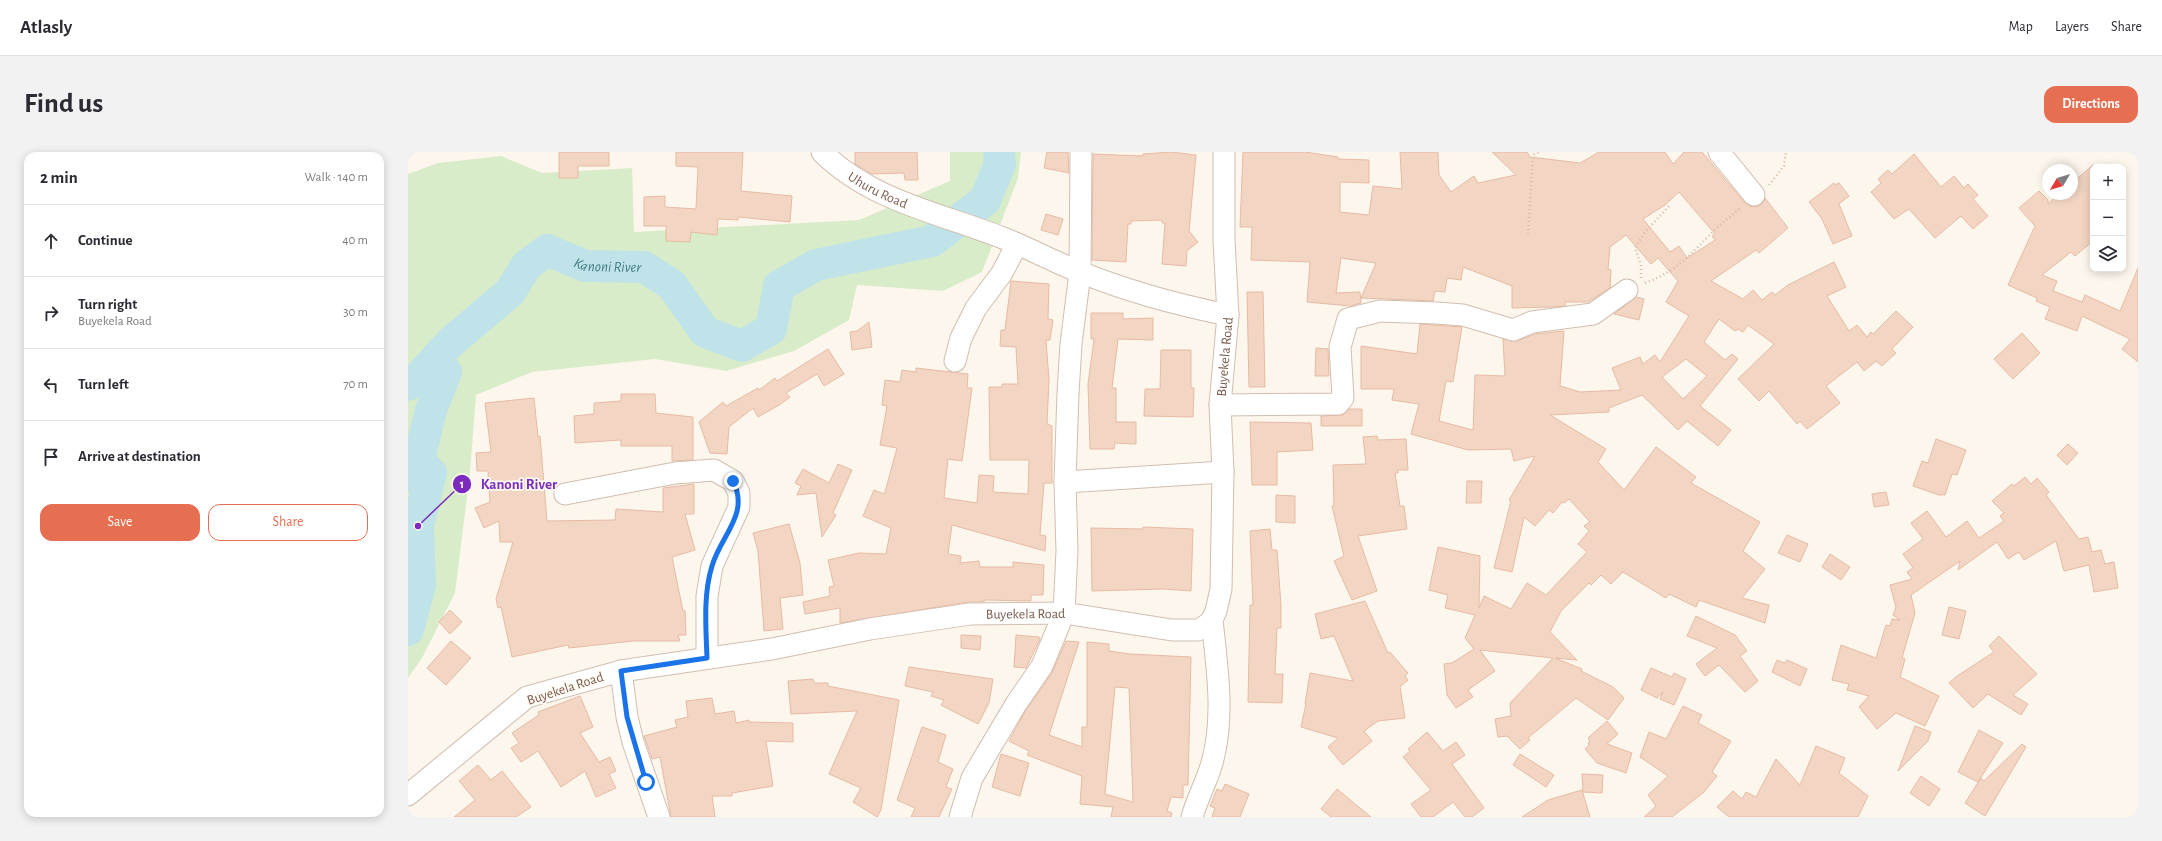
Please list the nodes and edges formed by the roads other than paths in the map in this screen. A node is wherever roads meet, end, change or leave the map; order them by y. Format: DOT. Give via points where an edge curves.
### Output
graph roads {
  1 [pos="822,152"];
  2 [pos="1081,152"];
  3 [pos="1224,152"];
  4 [pos="1719,152"];
  5 [pos="1754,194"];
  6 [pos="1010,241"];
  7 [pos="1080,272"];
  8 [pos="1627,290"];
  9 [pos="1228,315"];
  10 [pos="954,361"];
  11 [pos="1220,405"];
  12 [pos="1223,472"];
  13 [pos="1065,482"];
  14 [pos="565,494"];
  15 [pos="1064,613"];
  16 [pos="1212,620"];
  17 [pos="707,658"];
  18 [pos="621,671"];
  19 [pos="408,795"];
  20 [pos="659,817"];
  21 [pos="960,817"];
  22 [pos="1192,817"];
  1 -- 6 [label="street, Uhuru Road" via="836,166 883,195"];
  2 -- 7 [label="street"];
  3 -- 9 [label="street, Buyekela Road" via="1224,240"];
  4 -- 5 [label="street"];
  6 -- 7 [label="street, Uhuru Road"];
  6 -- 10 [label="street" via="1002,273 976,308 961,338"];
  7 -- 9 [label="street, Uhuru Road" via="1191,308"];
  7 -- 13 [label="street" via="1071,344"];
  8 -- 11 [label="street" via="1593,314 1532,322 1513,330 1463,315 1437,313 1380,311 1348,319 1340,347 1343,398 1338,404"];
  9 -- 11 [label="street, Buyekela Road"];
  11 -- 12 [label="street, Buyekela Road"];
  12 -- 13 [label="street"];
  12 -- 16 [label="street, Buyekela Road" via="1221,589"];
  13 -- 15 [label="street" via="1067,551"];
  14 -- 17 [label="street" via="675,473 714,470 733,481 739,493 739,507 712,566 707,603"];
  15 -- 16 [label="street, Buyekela Road" via="1172,630 1198,630"];
  15 -- 17 [label="street, Buyekela Road" via="970,614"];
  15 -- 21 [label="street" via="1042,666 972,778"];
  16 -- 22 [label="street" via="1219,688 1218,722 1212,763"];
  17 -- 18 [label="street, Buyekela Road"];
  18 -- 19 [label="street, Buyekela Road" via="527,698"];
  18 -- 20 [label="street" via="633,742"];
}
